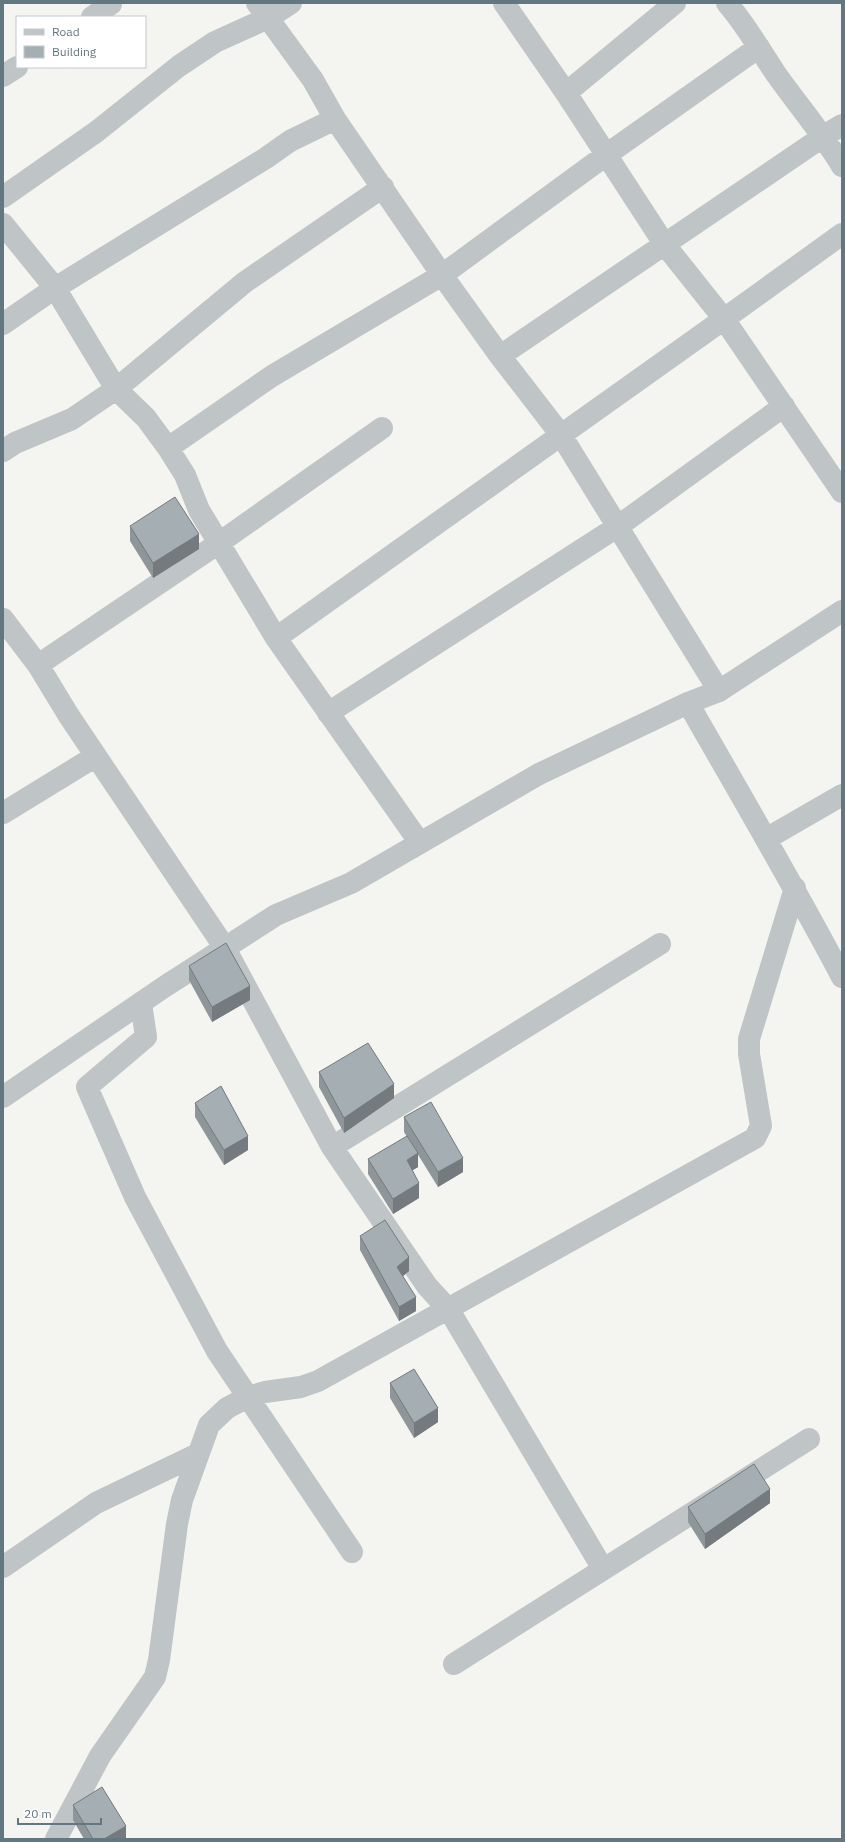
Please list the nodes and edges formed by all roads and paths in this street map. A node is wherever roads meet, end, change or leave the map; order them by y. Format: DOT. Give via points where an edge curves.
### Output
graph roads {
  1 [pos="114,3"];
  2 [pos="291,3"];
  3 [pos="504,3"];
  4 [pos="675,3"];
  5 [pos="727,3"];
  6 [pos="263,11"];
  7 [pos="94,16"];
  8 [pos="759,47"];
  9 [pos="16,68"];
  10 [pos="3,76"];
  11 [pos="566,93"];
  12 [pos="335,120"];
  13 [pos="833,130"];
  14 [pos="606,155"];
  15 [pos="842,166"];
  16 [pos="383,187"];
  17 [pos="3,198"];
  18 [pos="3,224"];
  19 [pos="842,234"];
  20 [pos="665,245"];
  21 [pos="442,275"];
  22 [pos="55,288"];
  23 [pos="724,319"];
  24 [pos="3,324"];
  25 [pos="500,356"];
  26 [pos="116,389"];
  27 [pos="784,406"];
  28 [pos="382,428"];
  29 [pos="561,435"];
  30 [pos="168,448"];
  31 [pos="3,451"];
  32 [pos="842,492"];
  33 [pos="618,527"];
  34 [pos="219,543"];
  35 [pos="842,611"];
  36 [pos="3,619"];
  37 [pos="276,638"];
  38 [pos="38,665"];
  39 [pos="719,691"];
  40 [pos="688,703"];
  41 [pos="328,713"];
  42 [pos="96,756"];
  43 [pos="842,795"];
  44 [pos="3,813"];
  45 [pos="766,839"];
  46 [pos="420,843"];
  47 [pos="795,888"];
  48 [pos="660,944"];
  49 [pos="225,948"];
  50 [pos="842,977"];
  51 [pos="141,1003"];
  52 [pos="3,1097"];
  53 [pos="332,1147"];
  54 [pos="449,1310"];
  55 [pos="248,1397"];
  56 [pos="809,1439"];
  57 [pos="198,1454"];
  58 [pos="352,1552"];
  59 [pos="3,1567"];
  60 [pos="603,1569"];
  61 [pos="454,1664"];
  62 [pos="56,1839"];
  1 -- 7 [label="street"];
  2 -- 6 [label="street"];
  3 -- 11 [label="street"];
  4 -- 11 [label="street"];
  5 -- 8 [label="street"];
  6 -- 12 [label="street" via="314,80"];
  6 -- 17 [label="street" via="179,66 96,132"];
  8 -- 13 [label="street" via="777,74"];
  8 -- 14 [label="street"];
  9 -- 10 [label="street"];
  11 -- 14 [label="street"];
  12 -- 16 [label="street"];
  12 -- 22 [label="street" via="290,141"];
  13 -- 15 [label="street"];
  13 -- 20 [label="street"];
  14 -- 20 [label="street"];
  14 -- 21 [label="street"];
  16 -- 21 [label="street"];
  16 -- 26 [label="street" via="245,282"];
  18 -- 22 [label="street"];
  19 -- 23 [label="street"];
  20 -- 23 [label="street"];
  20 -- 25 [label="street"];
  21 -- 25 [label="street"];
  21 -- 30 [label="street" via="272,376"];
  22 -- 24 [label="street"];
  22 -- 26 [label="street"];
  23 -- 27 [label="street"];
  23 -- 29 [label="street"];
  25 -- 29 [label="street"];
  26 -- 30 [label="street" via="146,418"];
  26 -- 31 [label="street" via="72,419 15,443"];
  27 -- 32 [label="street"];
  27 -- 33 [label="street"];
  28 -- 34 [label="street"];
  29 -- 33 [label="street"];
  29 -- 37 [label="street"];
  30 -- 34 [label="street" via="185,475 199,510"];
  33 -- 39 [label="street"];
  33 -- 41 [label="street"];
  34 -- 37 [label="street"];
  34 -- 38 [label="street"];
  35 -- 39 [label="street"];
  36 -- 38 [label="street"];
  37 -- 41 [label="street"];
  38 -- 42 [label="street"];
  39 -- 40 [label="street"];
  40 -- 45 [label="street"];
  40 -- 46 [label="street" via="539,774"];
  41 -- 46 [label="street"];
  42 -- 44 [label="street"];
  42 -- 49 [label="street"];
  43 -- 45 [label="street"];
  45 -- 47 [label="street"];
  46 -- 49 [label="street" via="351,884 276,915"];
  47 -- 50 [label="street"];
  47 -- 54 [label="street" via="749,1039 749,1054 761,1126 755,1138"];
  48 -- 53 [label="street"];
  49 -- 51 [label="street"];
  49 -- 53 [label="street"];
  51 -- 52 [label="street"];
  51 -- 55 [label="street" via="146,1037 87,1087 135,1197 217,1351"];
  53 -- 54 [label="street" via="427,1286"];
  54 -- 55 [label="street" via="318,1381 301,1387"];
  54 -- 60 [label="street"];
  55 -- 57 [label="street" via="227,1408 209,1424"];
  55 -- 58 [label="street"];
  56 -- 60 [label="street"];
  57 -- 59 [label="street" via="96,1504"];
  57 -- 62 [label="street" via="182,1500 177,1524 155,1677 100,1756"];
  60 -- 61 [label="street"];
}
